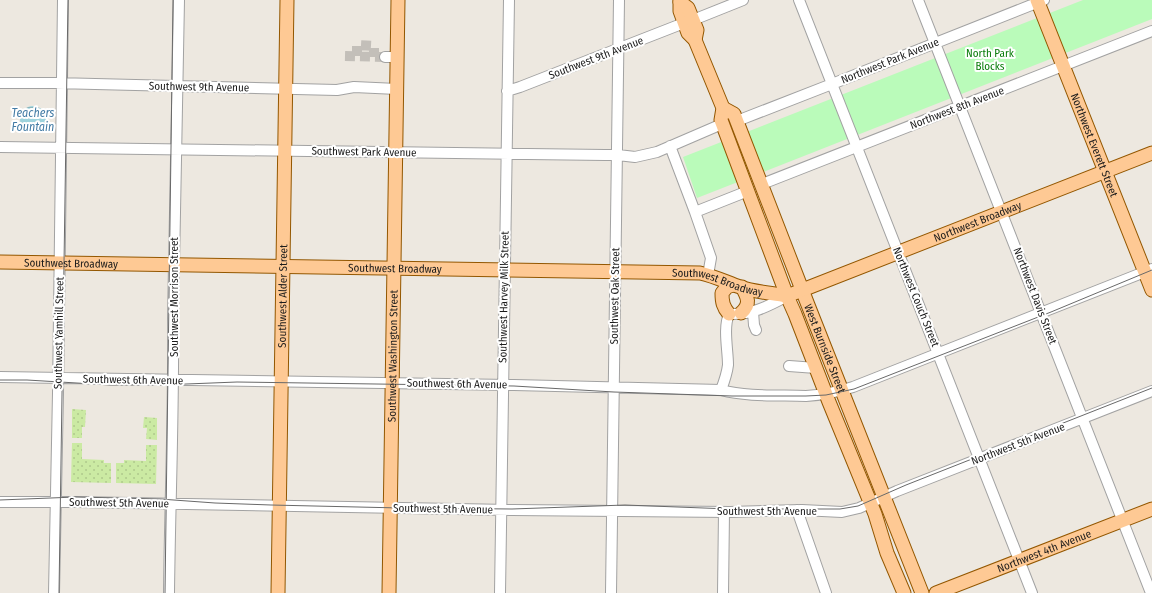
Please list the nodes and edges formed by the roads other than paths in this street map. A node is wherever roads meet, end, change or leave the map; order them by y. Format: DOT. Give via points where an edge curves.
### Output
graph roads {
  1 [pos="63,0"];
  2 [pos="178,0"];
  3 [pos="287,0"];
  4 [pos="398,0"];
  5 [pos="509,0"];
  6 [pos="619,0"];
  7 [pos="743,0"];
  8 [pos="799,0"];
  9 [pos="918,0"];
  10 [pos="680,1"];
  11 [pos="1040,1"];
  12 [pos="688,21"];
  13 [pos="1152,31"];
  14 [pos="935,43"];
  15 [pos="618,49"];
  16 [pos="1063,66"];
  17 [pos="0,83"];
  18 [pos="62,83"];
  19 [pos="832,84"];
  20 [pos="178,86"];
  21 [pos="286,88"];
  22 [pos="397,89"];
  23 [pos="507,91"];
  24 [pos="960,106"];
  25 [pos="723,108"];
  26 [pos="737,121"];
  27 [pos="722,124"];
  28 [pos="670,146"];
  29 [pos="857,147"];
  30 [pos="0,148"];
  31 [pos="61,148"];
  32 [pos="176,150"];
  33 [pos="285,151"];
  34 [pos="396,152"];
  35 [pos="1152,153"];
  36 [pos="506,154"];
  37 [pos="618,155"];
  38 [pos="1105,172"];
  39 [pos="762,184"];
  40 [pos="748,191"];
  41 [pos="695,212"];
  42 [pos="1002,212"];
  43 [pos="898,253"];
  44 [pos="0,262"];
  45 [pos="59,262"];
  46 [pos="174,265"];
  47 [pos="282,266"];
  48 [pos="394,268"];
  49 [pos="505,270"];
  50 [pos="1148,270"];
  51 [pos="616,272"];
  52 [pos="708,274"];
  53 [pos="737,286"];
  54 [pos="802,290"];
  55 [pos="1152,290"];
  56 [pos="786,296"];
  57 [pos="741,313"];
  58 [pos="1041,313"];
  59 [pos="756,330"];
  60 [pos="938,353"];
  61 [pos="789,366"];
  62 [pos="816,368"];
  63 [pos="0,377"];
  64 [pos="58,378"];
  65 [pos="174,380"];
  66 [pos="281,381"];
  67 [pos="393,383"];
  68 [pos="503,385"];
  69 [pos="614,387"];
  70 [pos="721,390"];
  71 [pos="841,390"];
  72 [pos="1152,391"];
  73 [pos="826,394"];
  74 [pos="1083,418"];
  75 [pos="979,458"];
  76 [pos="883,497"];
  77 [pos="0,502"];
  78 [pos="56,502"];
  79 [pos="870,503"];
  80 [pos="170,504"];
  81 [pos="279,506"];
  82 [pos="391,508"];
  83 [pos="1152,509"];
  84 [pos="501,510"];
  85 [pos="612,510"];
  86 [pos="797,510"];
  87 [pos="724,512"];
  88 [pos="1123,520"];
  89 [pos="1020,560"];
  90 [pos="54,593"];
  91 [pos="169,593"];
  92 [pos="278,593"];
  93 [pos="389,593"];
  94 [pos="500,593"];
  95 [pos="611,593"];
  96 [pos="723,593"];
  97 [pos="826,593"];
  98 [pos="904,593"];
  99 [pos="922,593"];
  100 [pos="936,593"];
  101 [pos="1032,593"];
  102 [pos="1151,593"];
  1 -- 18 [label="street, Southwest Yamhill Street"];
  2 -- 20 [label="street, Southwest Morrison Street"];
  3 -- 21 [label="main road, Southwest Alder Street"];
  4 -- 22 [label="main road, Southwest Washington Street" via="391,57"];
  5 -- 23 [label="street, Southwest Harvey Milk Street"];
  6 -- 15 [label="street, Southwest Oak Street"];
  7 -- 12 [label="street, Southwest 9th Avenue"];
  8 -- 19 [label="street, Northwest Couch Street"];
  9 -- 14 [label="street, Northwest Davis Street"];
  10 -- 12 [label="main road, West Burnside Street" via="688,8"];
  11 -- 14 [label="street, Northwest Park Avenue"];
  11 -- 16 [label="main road, Northwest Everett Street"];
  12 -- 15 [label="street, Southwest 9th Avenue"];
  12 -- 25 [label="main road, West Burnside Street" via="697,30 695,40"];
  13 -- 16 [label="street, Northwest 8th Avenue"];
  14 -- 19 [label="street, Northwest Park Avenue"];
  14 -- 24 [label="street, Northwest Davis Street"];
  15 -- 23 [label="street, Southwest 9th Avenue"];
  15 -- 37 [label="street, Southwest Oak Street"];
  16 -- 24 [label="street, Northwest 8th Avenue"];
  16 -- 38 [label="main road, Northwest Everett Street"];
  17 -- 18 [label="street, Southwest 9th Avenue"];
  18 -- 20 [label="street, Southwest 9th Avenue"];
  18 -- 31 [label="street, Southwest Yamhill Street"];
  19 -- 26 [label="street, Northwest Park Avenue"];
  19 -- 29 [label="street, Northwest Couch Street"];
  20 -- 21 [label="street, Southwest 9th Avenue"];
  20 -- 32 [label="street, Southwest Morrison Street"];
  21 -- 22 [label="street, Southwest 9th Avenue"];
  21 -- 33 [label="main road, Southwest Alder Street"];
  22 -- 34 [label="main road, Southwest Washington Street"];
  23 -- 36 [label="street, Southwest Harvey Milk Street"];
  24 -- 29 [label="street, Northwest 8th Avenue"];
  24 -- 42 [label="street, Northwest Davis Street"];
  25 -- 26 [label="main road, West Burnside Street" via="734,114"];
  25 -- 27 [label="main road, West Burnside Street"];
  26 -- 39 [label="main road, West Burnside Street"];
  27 -- 28 [label="street, Southwest Park Avenue"];
  27 -- 40 [label="main road, West Burnside Street"];
  28 -- 37 [label="street, Southwest Park Avenue" via="634,157"];
  28 -- 41 [label="street"];
  29 -- 39 [label="street, Northwest 8th Avenue"];
  29 -- 43 [label="street, Northwest Couch Street"];
  30 -- 31 [label="street, Southwest Park Avenue"];
  31 -- 32 [label="street, Southwest Park Avenue"];
  31 -- 45 [label="street, Southwest Yamhill Street"];
  32 -- 33 [label="street, Southwest Park Avenue"];
  32 -- 46 [label="street, Southwest Morrison Street"];
  33 -- 34 [label="street, Southwest Park Avenue"];
  33 -- 47 [label="main road, Southwest Alder Street"];
  34 -- 36 [label="street, Southwest Park Avenue"];
  34 -- 48 [label="main road, Southwest Washington Street"];
  35 -- 38 [label="main road, Northwest Broadway"];
  36 -- 37 [label="street, Southwest Park Avenue"];
  36 -- 49 [label="street, Southwest Harvey Milk Street"];
  37 -- 51 [label="street, Southwest Oak Street"];
  38 -- 42 [label="main road, Northwest Broadway"];
  38 -- 50 [label="main road, Northwest Everett Street"];
  39 -- 54 [label="main road, West Burnside Street"];
  40 -- 41 [label="street"];
  40 -- 56 [label="main road, West Burnside Street"];
  41 -- 52 [label="street" via="711,258"];
  42 -- 43 [label="main road, Northwest Broadway"];
  42 -- 58 [label="street, Northwest Davis Street"];
  43 -- 54 [label="main road, Northwest Broadway"];
  43 -- 60 [label="street, Northwest Couch Street"];
  44 -- 45 [label="main road, Southwest Broadway"];
  45 -- 46 [label="main road, Southwest Broadway"];
  45 -- 64 [label="street, Southwest Yamhill Street"];
  46 -- 47 [label="main road, Southwest Broadway"];
  46 -- 65 [label="street, Southwest Morrison Street"];
  47 -- 48 [label="main road, Southwest Broadway"];
  47 -- 66 [label="main road, Southwest Alder Street"];
  48 -- 49 [label="main road, Southwest Broadway"];
  48 -- 67 [label="main road, Southwest Washington Street"];
  49 -- 51 [label="main road, Southwest Broadway"];
  49 -- 68 [label="street, Southwest Harvey Milk Street"];
  50 -- 55 [label="main road, Northwest Everett Street"];
  50 -- 58 [label="street, Southwest 6th Avenue"];
  51 -- 52 [label="main road, Southwest Broadway"];
  51 -- 69 [label="street, Southwest Oak Street"];
  52 -- 53 [label="main road, Southwest Broadway"];
  53 -- 56 [label="main road, Southwest Broadway"];
  53 -- 57 [label="main road" via="748,301"];
  53 -- 57 [label="main road" via="728,287 722,293 722,303 724,309"];
  54 -- 56 [label="main road, Southwest Broadway"];
  54 -- 71 [label="main road, West Burnside Street"];
  56 -- 57 [label="street, Southwest Broadway" via="762,309"];
  56 -- 62 [label="main road, West Burnside Street"];
  57 -- 59 [label="street"];
  57 -- 70 [label="street" via="727,322 727,370"];
  58 -- 60 [label="street, Southwest 6th Avenue"];
  58 -- 74 [label="street, Northwest Davis Street"];
  60 -- 71 [label="street, Southwest 6th Avenue"];
  60 -- 75 [label="street, Northwest Couch Street"];
  61 -- 62 [label="street"];
  62 -- 73 [label="main road, West Burnside Street"];
  63 -- 64 [label="street, Southwest 6th Avenue"];
  64 -- 65 [label="street, Southwest 6th Avenue"];
  64 -- 78 [label="street, Southwest Yamhill Street"];
  65 -- 66 [label="street, Southwest 6th Avenue"];
  65 -- 80 [label="street, Southwest Morrison Street"];
  66 -- 67 [label="street, Southwest 6th Avenue"];
  66 -- 81 [label="main road, Southwest Alder Street"];
  67 -- 68 [label="street, Southwest 6th Avenue"];
  67 -- 82 [label="main road, Southwest Washington Street"];
  68 -- 69 [label="street, Southwest 6th Avenue"];
  68 -- 84 [label="street, Southwest Harvey Milk Street"];
  69 -- 70 [label="street, Southwest 6th Avenue"];
  69 -- 85 [label="street, Southwest Oak Street"];
  70 -- 73 [label="street, Southwest 6th Avenue" via="747,394"];
  71 -- 73 [label="street, Southwest 6th Avenue"];
  71 -- 76 [label="main road, West Burnside Street"];
  72 -- 74 [label="street, Northwest 5th Avenue"];
  73 -- 79 [label="main road, West Burnside Street"];
  74 -- 75 [label="street, Northwest 5th Avenue"];
  74 -- 88 [label="street, Northwest Davis Street"];
  75 -- 76 [label="street, Northwest 5th Avenue"];
  75 -- 89 [label="street, Northwest Couch Street"];
  76 -- 79 [label="street, Southwest 5th Avenue"];
  76 -- 99 [label="main road, West Burnside Street"];
  77 -- 78 [label="street, Southwest 5th Avenue"];
  78 -- 80 [label="street, Southwest 5th Avenue"];
  78 -- 90 [label="street, Southwest Yamhill Street"];
  79 -- 86 [label="street, Southwest 5th Avenue" via="842,512"];
  79 -- 98 [label="main road, West Burnside Street"];
  80 -- 81 [label="street, Southwest 5th Avenue"];
  80 -- 91 [label="street, Southwest Morrison Street"];
  81 -- 82 [label="street, Southwest 5th Avenue"];
  81 -- 92 [label="main road, Southwest Alder Street"];
  82 -- 84 [label="street, Southwest 5th Avenue"];
  82 -- 93 [label="main road, Southwest Washington Street"];
  83 -- 88 [label="main road, Northwest 4th Avenue"];
  84 -- 85 [label="street, Southwest 5th Avenue"];
  84 -- 94 [label="street, Southwest Harvey Milk Street"];
  85 -- 87 [label="street, Southwest 5th Avenue"];
  85 -- 95 [label="street, Southwest Oak Street"];
  86 -- 87 [label="street, Southwest 5th Avenue"];
  86 -- 97 [label="street"];
  87 -- 96 [label="street"];
  88 -- 89 [label="main road, Northwest 4th Avenue"];
  88 -- 102 [label="street, Northwest Davis Street"];
  89 -- 100 [label="main road, Northwest 4th Avenue"];
  89 -- 101 [label="street, Northwest Couch Street"];
}
